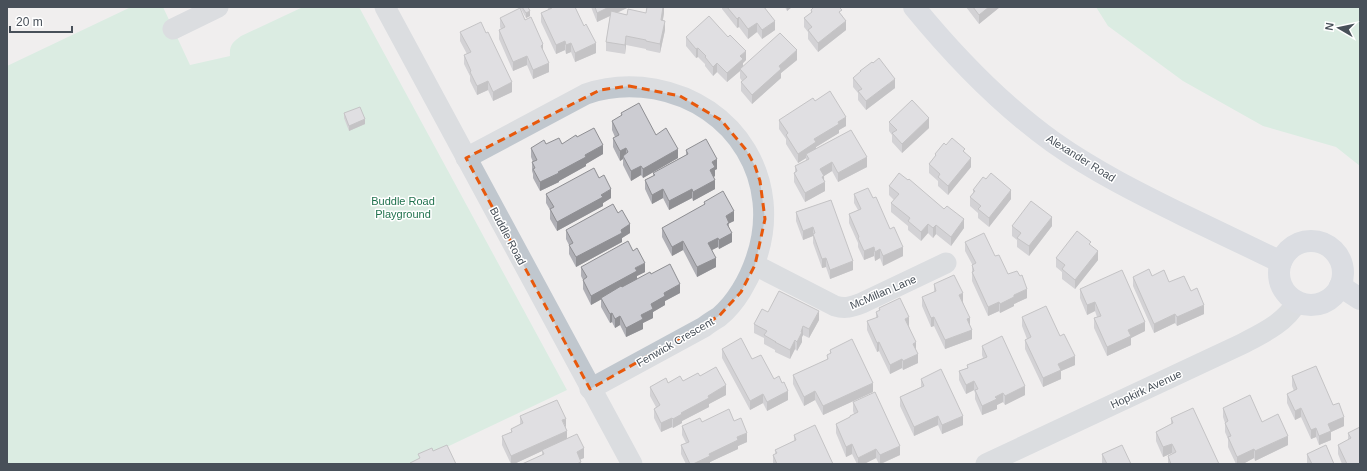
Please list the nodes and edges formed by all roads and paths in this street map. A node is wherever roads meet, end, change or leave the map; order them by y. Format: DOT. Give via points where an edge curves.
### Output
graph roads {
  1 [pos="218,7"];
  2 [pos="385,7"];
  3 [pos="914,7"];
  4 [pos="173,29"];
  5 [pos="466,158"];
  6 [pos="1281,262"];
  7 [pos="946,263"];
  8 [pos="755,265"];
  9 [pos="1340,286"];
  10 [pos="1360,299"];
  11 [pos="1297,302"];
  12 [pos="590,389"];
  13 [pos="1010,459"];
  14 [pos="632,464"];
  15 [pos="986,464"];
  1 -- 4 [label="street"];
  2 -- 5 [label="street, Buddle Road"];
  3 -- 6 [label="street, Alexander Road" via="989,90 1053,142 1140,194"];
  5 -- 8 [label="street, Fenwick Crescent" via="574,100 600,90 629,86 680,96 710,111 721,120 747,151 754,166 764,200 765,219"];
  5 -- 12 [label="street, Buddle Road"];
  6 -- 9 [label="street" via="1286,253 1298,243 1314,240 1324,243 1339,256 1343,266"];
  6 -- 11 [label="street" via="1279,271 1282,285 1289,296"];
  7 -- 8 [label="street, McMillan Lane" via="862,303 843,308"];
  8 -- 12 [label="street, Fenwick Crescent" via="741,292 719,316 704,327"];
  9 -- 10 [label="street"];
  9 -- 11 [label="street" via="1335,295 1317,305"];
  11 -- 13 [label="street, Hopkirk Avenue" via="1291,312 1278,323 1242,344"];
  12 -- 14 [label="street, Buddle Road"];
  13 -- 15 [label="street, Hopkirk Avenue"];
}
